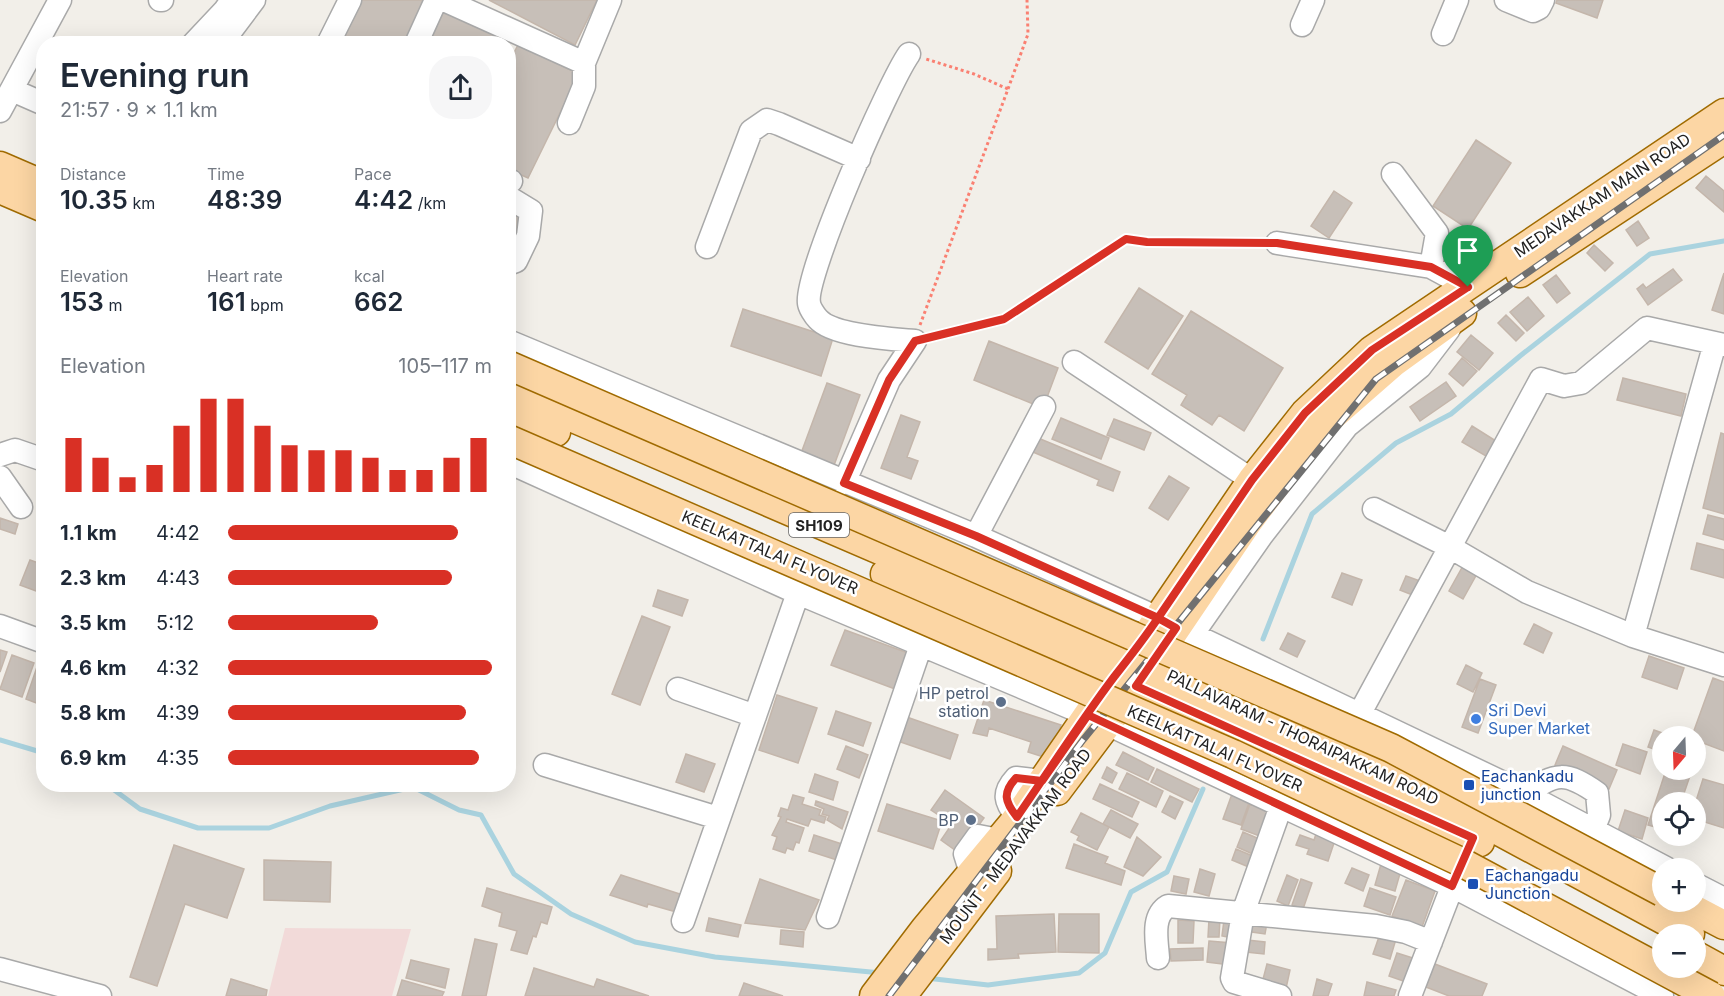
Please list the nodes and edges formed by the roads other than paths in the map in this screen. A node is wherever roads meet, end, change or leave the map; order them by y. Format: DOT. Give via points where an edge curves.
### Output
graph roads {
  1 [pos="60,0"];
  2 [pos="232,0"];
  3 [pos="254,0"];
  4 [pos="350,0"];
  5 [pos="436,0"];
  6 [pos="444,0"];
  7 [pos="610,0"];
  8 [pos="1313,0"];
  9 [pos="1457,0"];
  10 [pos="1506,0"];
  11 [pos="1543,0"];
  12 [pos="481,8"];
  13 [pos="1302,24"];
  14 [pos="1443,34"];
  15 [pos="41,36"];
  16 [pos="201,36"];
  17 [pos="227,36"];
  18 [pos="332,36"];
  19 [pos="420,36"];
  20 [pos="508,36"];
  21 [pos="516,40"];
  22 [pos="36,45"];
  23 [pos="909,54"];
  24 [pos="584,63"];
  25 [pos="12,90"];
  26 [pos="36,100"];
  27 [pos="0,111"];
  28 [pos="569,123"];
  29 [pos="1723,134"];
  30 [pos="859,159"];
  31 [pos="0,166"];
  32 [pos="1393,174"];
  33 [pos="36,182"];
  34 [pos="0,189"];
  35 [pos="516,193"];
  36 [pos="36,205"];
  37 [pos="1277,243"];
  38 [pos="707,248"];
  39 [pos="516,261"];
  40 [pos="1431,267"];
  41 [pos="1468,287"];
  42 [pos="516,344"];
  43 [pos="1719,344"];
  44 [pos="1074,362"];
  45 [pos="516,368"];
  46 [pos="516,394"];
  47 [pos="1044,407"];
  48 [pos="516,414"];
  49 [pos="516,442"];
  50 [pos="0,454"];
  51 [pos="36,457"];
  52 [pos="516,466"];
  53 [pos="0,477"];
  54 [pos="1252,480"];
  55 [pos="844,483"];
  56 [pos="21,507"];
  57 [pos="1374,509"];
  58 [pos="976,536"];
  59 [pos="1448,546"];
  60 [pos="798,592"];
  61 [pos="0,626"];
  62 [pos="1175,627"];
  63 [pos="1633,636"];
  64 [pos="36,639"];
  65 [pos="921,645"];
  66 [pos="1724,665"];
  67 [pos="1133,672"];
  68 [pos="678,689"];
  69 [pos="1360,713"];
  70 [pos="755,716"];
  71 [pos="1098,720"];
  72 [pos="545,765"];
  73 [pos="1526,795"];
  74 [pos="1281,806"];
  75 [pos="718,818"];
  76 [pos="1593,830"];
  77 [pos="1473,838"];
  78 [pos="1652,861"];
  79 [pos="1452,886"];
  80 [pos="1652,887"];
  81 [pos="1706,890"];
  82 [pos="1724,899"];
  83 [pos="1699,912"];
  84 [pos="1243,913"];
  85 [pos="828,917"];
  86 [pos="683,921"];
  87 [pos="1671,924"];
  88 [pos="1724,925"];
  89 [pos="1652,933"];
  90 [pos="934,936"];
  91 [pos="1431,942"];
  92 [pos="1706,943"];
  93 [pos="1724,953"];
  94 [pos="1158,958"];
  95 [pos="1706,961"];
  96 [pos="0,969"];
  97 [pos="1724,971"];
  98 [pos="100,996"];
  99 [pos="874,996"];
  100 [pos="902,996"];
  101 [pos="1280,996"];
  102 [pos="1410,996"];
  103 [pos="1662,996"];
  104 [pos="1711,996"];
  1 -- 15 [label="street"];
  2 -- 16 [label="street"];
  3 -- 17 [label="street"];
  4 -- 18 [label="street"];
  5 -- 19 [label="street"];
  6 -- 12 [label="street"];
  7 -- 24 [label="street"];
  8 -- 13 [label="street"];
  9 -- 14 [label="street"];
  10 -- 11 [label="street" via="1533,11"];
  12 -- 20 [label="street"];
  21 -- 24 [label="street"];
  22 -- 25 [label="street"];
  23 -- 30 [label="street" via="899,68"];
  24 -- 28 [label="street" via="584,86"];
  25 -- 26 [label="street"];
  25 -- 27 [label="street"];
  29 -- 41 [label="main road, MEDAVAKKAM MAIN ROAD"];
  29 -- 62 [label="main road" via="1393,363 1321,426"];
  30 -- 38 [label="street" via="767,120 759,124 751,131"];
  30 -- 55 [label="street" via="814,268 809,303 819,320 846,332 915,341 889,380"];
  31 -- 33 [label="main road"];
  32 -- 40 [label="street" via="1437,233"];
  34 -- 36 [label="main road"];
  35 -- 39 [label="street" via="531,211 528,236"];
  37 -- 40 [label="street"];
  40 -- 41 [label="street"];
  41 -- 54 [label="main road, MEDAVAKKAM MAIN ROAD" via="1372,350 1305,413"];
  42 -- 55 [label="street"];
  43 -- 59 [label="street" via="1647,328 1581,383 1564,386 1541,379"];
  43 -- 63 [label="street"];
  44 -- 54 [label="street"];
  45 -- 80 [label="main road, bridge" via="1391,748"];
  46 -- 67 [label="main road, PALLAVARAM - THORAIPAKKAM ROAD / SH109"];
  47 -- 58 [label="street"];
  48 -- 67 [label="main road, PALLAVARAM - THORAIPAKKAM ROAD / SH109" via="934,595"];
  49 -- 104 [label="main road, KEELKATTALAI FLYOVER, bridge" via="1233,754 1461,862"];
  50 -- 51 [label="street" via="15,450"];
  52 -- 60 [label="street"];
  53 -- 56 [label="street"];
  54 -- 62 [label="main road, MEDAVAKKAM MAIN ROAD"];
  55 -- 58 [label="street"];
  57 -- 59 [label="street"];
  58 -- 62 [label="street"];
  59 -- 63 [label="street" via="1527,592"];
  59 -- 69 [label="street"];
  60 -- 65 [label="street"];
  60 -- 70 [label="street"];
  61 -- 64 [label="street"];
  62 -- 67 [label="main road, MEDAVAKKAM MAIN ROAD"];
  62 -- 69 [label="street"];
  63 -- 66 [label="street"];
  65 -- 71 [label="street"];
  65 -- 85 [label="street"];
  67 -- 71 [label="main road, MEDAVAKKAM MAIN ROAD"];
  67 -- 77 [label="main road, PALLAVARAM - THORAIPAKKAM ROAD / SH109"];
  67 -- 87 [label="main road, PALLAVARAM - THORAIPAKKAM ROAD / SH109" via="1449,804"];
  68 -- 70 [label="street"];
  69 -- 73 [label="street"];
  70 -- 75 [label="street"];
  71 -- 74 [label="street"];
  71 -- 90 [label="main road, MOUNT - MEDAVAKKAM ROAD"];
  71 -- 90 [label="main road, MEDAVAKKAM MAIN ROAD" via="1042,781 971,873"];
  72 -- 75 [label="street"];
  73 -- 76 [label="street"];
  73 -- 76 [label="street" via="1553,776 1585,785 1597,793 1599,806"];
  74 -- 79 [label="street"];
  74 -- 84 [label="street"];
  75 -- 86 [label="street"];
  76 -- 78 [label="street"];
  77 -- 79 [label="street"];
  77 -- 89 [label="main road, PALLAVARAM - THORAIPAKKAM ROAD / SH109"];
  79 -- 91 [label="street"];
  79 -- 103 [label="street"];
  81 -- 82 [label="street"];
  83 -- 88 [label="main road"];
  84 -- 91 [label="street" via="1376,926"];
  84 -- 94 [label="street" via="1168,906 1161,910 1157,920"];
  84 -- 101 [label="street" via="1232,978 1234,982"];
  90 -- 99 [label="main road, MOUNT - MEDAVAKKAM ROAD"];
  90 -- 100 [label="main road, MOUNT - MEDAVAKKAM ROAD"];
  91 -- 102 [label="street"];
  92 -- 93 [label="main road"];
  95 -- 97 [label="main road"];
  96 -- 98 [label="street"];
}
